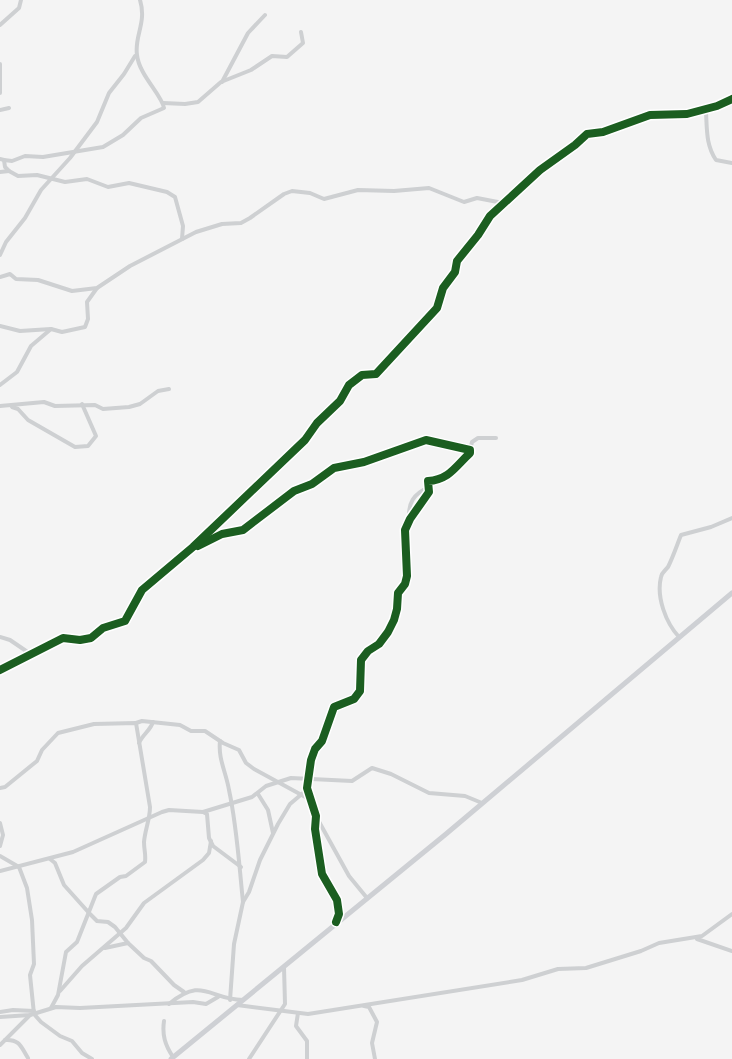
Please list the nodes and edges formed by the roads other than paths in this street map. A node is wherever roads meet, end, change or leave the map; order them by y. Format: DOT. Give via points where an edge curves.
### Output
graph roads {
  1 [pos="21,0"];
  2 [pos="140,0"];
  3 [pos="265,16"];
  4 [pos="0,25"];
  5 [pos="301,32"];
  6 [pos="134,56"];
  7 [pos="0,64"];
  8 [pos="222,82"];
  9 [pos="0,93"];
  10 [pos="732,99"];
  11 [pos="163,103"];
  12 [pos="9,108"];
  13 [pos="701,109"];
  14 [pos="0,110"];
  15 [pos="76,151"];
  16 [pos="2,160"];
  17 [pos="732,163"];
  18 [pos="5,167"];
  19 [pos="9,171"];
  20 [pos="0,172"];
  21 [pos="54,178"];
  22 [pos="503,203"];
  23 [pos="182,239"];
  24 [pos="0,255"];
  25 [pos="0,277"];
  26 [pos="97,288"];
  27 [pos="0,326"];
  28 [pos="51,329"];
  29 [pos="0,385"];
  30 [pos="169,388"];
  31 [pos="82,404"];
  32 [pos="0,406"];
  33 [pos="10,406"];
  34 [pos="496,438"];
  35 [pos="470,450"];
  36 [pos="429,487"];
  37 [pos="732,518"];
  38 [pos="409,522"];
  39 [pos="193,547"];
  40 [pos="732,594"];
  41 [pos="0,637"];
  42 [pos="679,637"];
  43 [pos="32,655"];
  44 [pos="0,670"];
  45 [pos="153,722"];
  46 [pos="136,723"];
  47 [pos="220,740"];
  48 [pos="139,743"];
  49 [pos="308,777"];
  50 [pos="278,782"];
  51 [pos="0,788"];
  52 [pos="303,793"];
  53 [pos="258,794"];
  54 [pos="310,799"];
  55 [pos="482,803"];
  56 [pos="232,804"];
  57 [pos="203,812"];
  58 [pos="316,816"];
  59 [pos="150,818"];
  60 [pos="0,823"];
  61 [pos="273,834"];
  62 [pos="211,841"];
  63 [pos="0,846"];
  64 [pos="0,856"];
  65 [pos="50,859"];
  66 [pos="19,868"];
  67 [pos="241,868"];
  68 [pos="0,871"];
  69 [pos="367,898"];
  70 [pos="243,902"];
  71 [pos="90,914"];
  72 [pos="732,914"];
  73 [pos="97,920"];
  74 [pos="336,922"];
  75 [pos="85,924"];
  76 [pos="120,934"];
  77 [pos="695,938"];
  78 [pos="128,942"];
  79 [pos="103,948"];
  80 [pos="732,951"];
  81 [pos="284,966"];
  82 [pos="184,992"];
  83 [pos="58,995"];
  84 [pos="218,997"];
  85 [pos="230,1000"];
  86 [pos="243,1000"];
  87 [pos="169,1004"];
  88 [pos="237,1005"];
  89 [pos="362,1005"];
  90 [pos="51,1008"];
  91 [pos="281,1011"];
  92 [pos="0,1012"];
  93 [pos="298,1013"];
  94 [pos="32,1014"];
  95 [pos="0,1017"];
  96 [pos="164,1021"];
  97 [pos="6,1040"];
  98 [pos="0,1045"];
  99 [pos="28,1058"];
  100 [pos="172,1058"];
  101 [pos="92,1059"];
  102 [pos="249,1059"];
  103 [pos="307,1059"];
  104 [pos="375,1059"];
  1 -- 4 [label="street" via="19,8"];
  2 -- 11 [label="street" via="143,19 136,54 148,84"];
  3 -- 8 [label="street" via="248,33"];
  5 -- 8 [label="street" via="303,43 294,53 287,57 272,56"];
  6 -- 15 [label="street" via="109,93 97,122"];
  7 -- 9 [label="street"];
  8 -- 11 [label="street" via="198,102"];
  10 -- 13 [label="street"];
  11 -- 15 [label="street" via="164,108 142,118 109,145"];
  12 -- 14 [label="street"];
  13 -- 17 [label="street" via="706,112 706,134 711,152 716,160"];
  13 -- 22 [label="street" via="687,114 650,115 603,132 587,134"];
  15 -- 16 [label="street"];
  15 -- 21 [label="street"];
  16 -- 18 [label="street"];
  18 -- 19 [label="street"];
  18 -- 20 [label="street"];
  19 -- 20 [label="street"];
  19 -- 21 [label="street" via="18,176"];
  21 -- 23 [label="street" via="65,182 87,179 108,187 129,183 166,192 175,197 183,226"];
  21 -- 24 [label="street" via="41,190"];
  22 -- 23 [label="street" via="477,198 464,202 429,188 358,190 324,199 315,194 292,191 241,223 222,224"];
  22 -- 39 [label="street" via="461,254 455,272 443,288 437,308 425,323 376,374 362,375 349,385 340,402 317,423 305,440"];
  23 -- 26 [label="street" via="130,266"];
  25 -- 26 [label="street" via="10,274 16,279 38,280 72,291"];
  26 -- 28 [label="street" via="87,302 85,327 62,332"];
  27 -- 28 [label="street" via="20,331"];
  28 -- 29 [label="street" via="31,346 17,372"];
  30 -- 31 [label="street" via="129,407 103,409"];
  31 -- 33 [label="street" via="55,406 44,402"];
  31 -- 33 [label="street" via="96,436 88,446 75,447"];
  32 -- 33 [label="street"];
  34 -- 35 [label="street" via="478,438 472,442"];
  35 -- 36 [label="street" via="440,481 428,481"];
  35 -- 39 [label="street" via="426,440 364,462 334,468 312,484 294,490 243,530 222,534"];
  36 -- 38 [label="street"];
  36 -- 38 [label="street" via="417,492 410,501"];
  37 -- 42 [label="street" via="681,535 662,574 660,593 663,609 669,626"];
  38 -- 49 [label="street" via="405,530 407,576 398,592 394,620 379,644 361,660 357,695 334,707 322,742 311,760"];
  39 -- 43 [label="street" via="142,590 125,621 103,628 91,638 63,638"];
  40 -- 42 [label="main road"];
  41 -- 43 [label="street"];
  42 -- 55 [label="main road"];
  43 -- 44 [label="street"];
  45 -- 46 [label="street"];
  45 -- 47 [label="street" via="205,731"];
  45 -- 48 [label="street"];
  46 -- 48 [label="street"];
  46 -- 51 [label="street" via="109,722 58,732 37,761"];
  47 -- 50 [label="street" via="239,750 246,763"];
  47 -- 56 [label="street" via="220,762"];
  48 -- 59 [label="street" via="148,787"];
  49 -- 50 [label="street"];
  49 -- 54 [label="street"];
  49 -- 55 [label="street" via="352,781 372,768 429,794 465,796"];
  50 -- 52 [label="street"];
  50 -- 53 [label="street" via="266,786"];
  52 -- 54 [label="street"];
  52 -- 61 [label="street" via="290,804"];
  53 -- 56 [label="street"];
  53 -- 61 [label="street" via="268,810"];
  54 -- 58 [label="street"];
  55 -- 69 [label="main road"];
  56 -- 57 [label="street"];
  56 -- 67 [label="street"];
  57 -- 59 [label="street" via="170,810"];
  57 -- 62 [label="street" via="207,814"];
  58 -- 69 [label="street" via="349,876"];
  58 -- 74 [label="street" via="319,860 322,874 337,900 339,914"];
  59 -- 65 [label="street" via="86,848"];
  59 -- 71 [label="street" via="144,844 147,852 145,862 96,894"];
  60 -- 63 [label="street" via="3,835"];
  61 -- 70 [label="street"];
  62 -- 67 [label="street"];
  62 -- 76 [label="street" via="210,853 144,903"];
  64 -- 66 [label="street"];
  65 -- 66 [label="street"];
  65 -- 71 [label="street" via="55,862 64,885"];
  66 -- 68 [label="street"];
  66 -- 94 [label="street" via="27,888 32,920"];
  67 -- 70 [label="street"];
  69 -- 74 [label="main road"];
  70 -- 85 [label="street" via="234,944"];
  71 -- 73 [label="street"];
  71 -- 75 [label="street"];
  72 -- 77 [label="street" via="709,932"];
  73 -- 75 [label="street"];
  73 -- 76 [label="street" via="108,922"];
  74 -- 81 [label="main road"];
  75 -- 83 [label="street" via="77,942 66,952"];
  76 -- 78 [label="street"];
  76 -- 79 [label="street"];
  77 -- 80 [label="street"];
  77 -- 89 [label="street" via="659,943 586,968 558,969 522,980"];
  78 -- 79 [label="street"];
  78 -- 82 [label="street"];
  79 -- 83 [label="street" via="67,981"];
  81 -- 86 [label="main road"];
  81 -- 91 [label="street" via="285,1004"];
  82 -- 84 [label="street" via="212,992"];
  82 -- 87 [label="street"];
  83 -- 90 [label="street"];
  84 -- 85 [label="street"];
  84 -- 87 [label="street" via="206,1004"];
  85 -- 86 [label="street"];
  86 -- 88 [label="main road"];
  87 -- 90 [label="street"];
  88 -- 91 [label="street"];
  88 -- 100 [label="main road"];
  89 -- 93 [label="street"];
  89 -- 104 [label="street" via="369,1008 377,1022 372,1043"];
  90 -- 94 [label="street"];
  91 -- 93 [label="street"];
  91 -- 102 [label="street"];
  92 -- 94 [label="street" via="12,1010"];
  93 -- 103 [label="street" via="296,1026 307,1041"];
  94 -- 95 [label="street"];
  94 -- 97 [label="street"];
  94 -- 101 [label="street"];
  96 -- 100 [label="street" via="162,1032"];
  97 -- 98 [label="street"];
  97 -- 99 [label="street" via="19,1042"];
}
